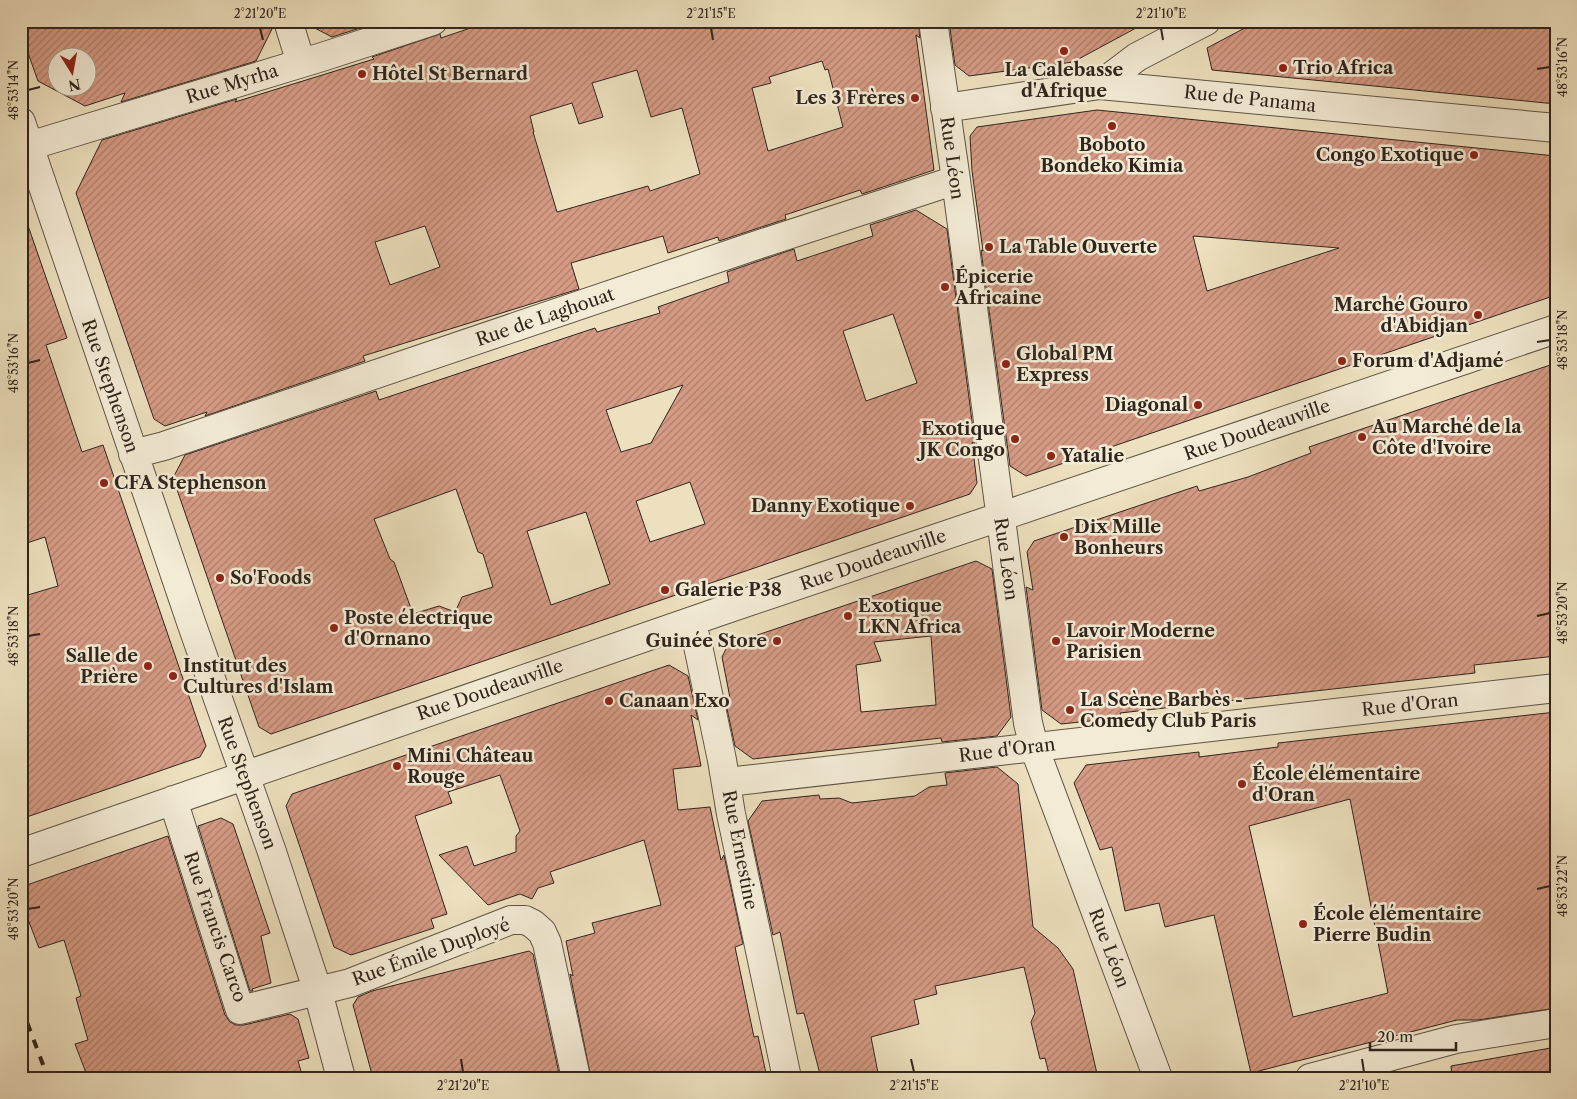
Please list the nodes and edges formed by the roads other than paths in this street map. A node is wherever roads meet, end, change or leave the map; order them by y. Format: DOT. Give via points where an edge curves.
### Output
graph roads {
  1 [pos="288,21"];
  2 [pos="433,21"];
  3 [pos="933,21"];
  4 [pos="1206,21"];
  5 [pos="301,63"];
  6 [pos="1100,85"];
  7 [pos="945,108"];
  8 [pos="1556,128"];
  9 [pos="25,134"];
  10 [pos="956,180"];
  11 [pos="1556,329"];
  12 [pos="133,454"];
  13 [pos="1000,518"];
  14 [pos="691,622"];
  15 [pos="1556,688"];
  16 [pos="1034,748"];
  17 [pos="244,776"];
  18 [pos="727,782"];
  19 [pos="173,800"];
  20 [pos="21,853"];
  21 [pos="318,992"];
  22 [pos="1556,1024"];
  23 [pos="341,1078"];
  24 [pos="576,1078"];
  25 [pos="788,1078"];
  26 [pos="1158,1078"];
  27 [pos="1310,1078"];
  1 -- 5 [label="street"];
  2 -- 5 [label="street, Rue Myrha"];
  3 -- 7 [label="street, Rue Léon"];
  4 -- 6 [label="street" via="1137,57"];
  5 -- 9 [label="street, Rue Myrha"];
  6 -- 7 [label="street, Rue de Panama"];
  6 -- 8 [label="street, Rue de Panama"];
  7 -- 10 [label="street, Rue Léon"];
  9 -- 12 [label="street, Rue Stephenson"];
  10 -- 12 [label="street, Rue de Laghouat" via="183,440"];
  10 -- 13 [label="street, Rue Léon"];
  11 -- 13 [label="street, Rue Doudeauville"];
  12 -- 17 [label="street, Rue Stephenson"];
  13 -- 14 [label="street, Rue Doudeauville"];
  13 -- 16 [label="street, Rue Léon"];
  14 -- 17 [label="street, Rue Doudeauville"];
  14 -- 18 [label="street, Rue Ernestine"];
  15 -- 16 [label="street, Rue d'Oran"];
  16 -- 18 [label="street, Rue d'Oran"];
  16 -- 26 [label="street, Rue Léon"];
  17 -- 19 [label="street, Rue Doudeauville"];
  17 -- 21 [label="street, Rue Stephenson"];
  18 -- 25 [label="street, Rue Ernestine" via="731,814"];
  19 -- 20 [label="street, Rue Doudeauville"];
  19 -- 21 [label="street, Rue Francis Carco" via="240,1010"];
  21 -- 23 [label="street, Rue Stephenson"];
  21 -- 24 [label="street, Rue Émile Duployé" via="350,983 511,920 525,920 542,932 547,944"];
  22 -- 27 [label="street" via="1456,1039"];
}
